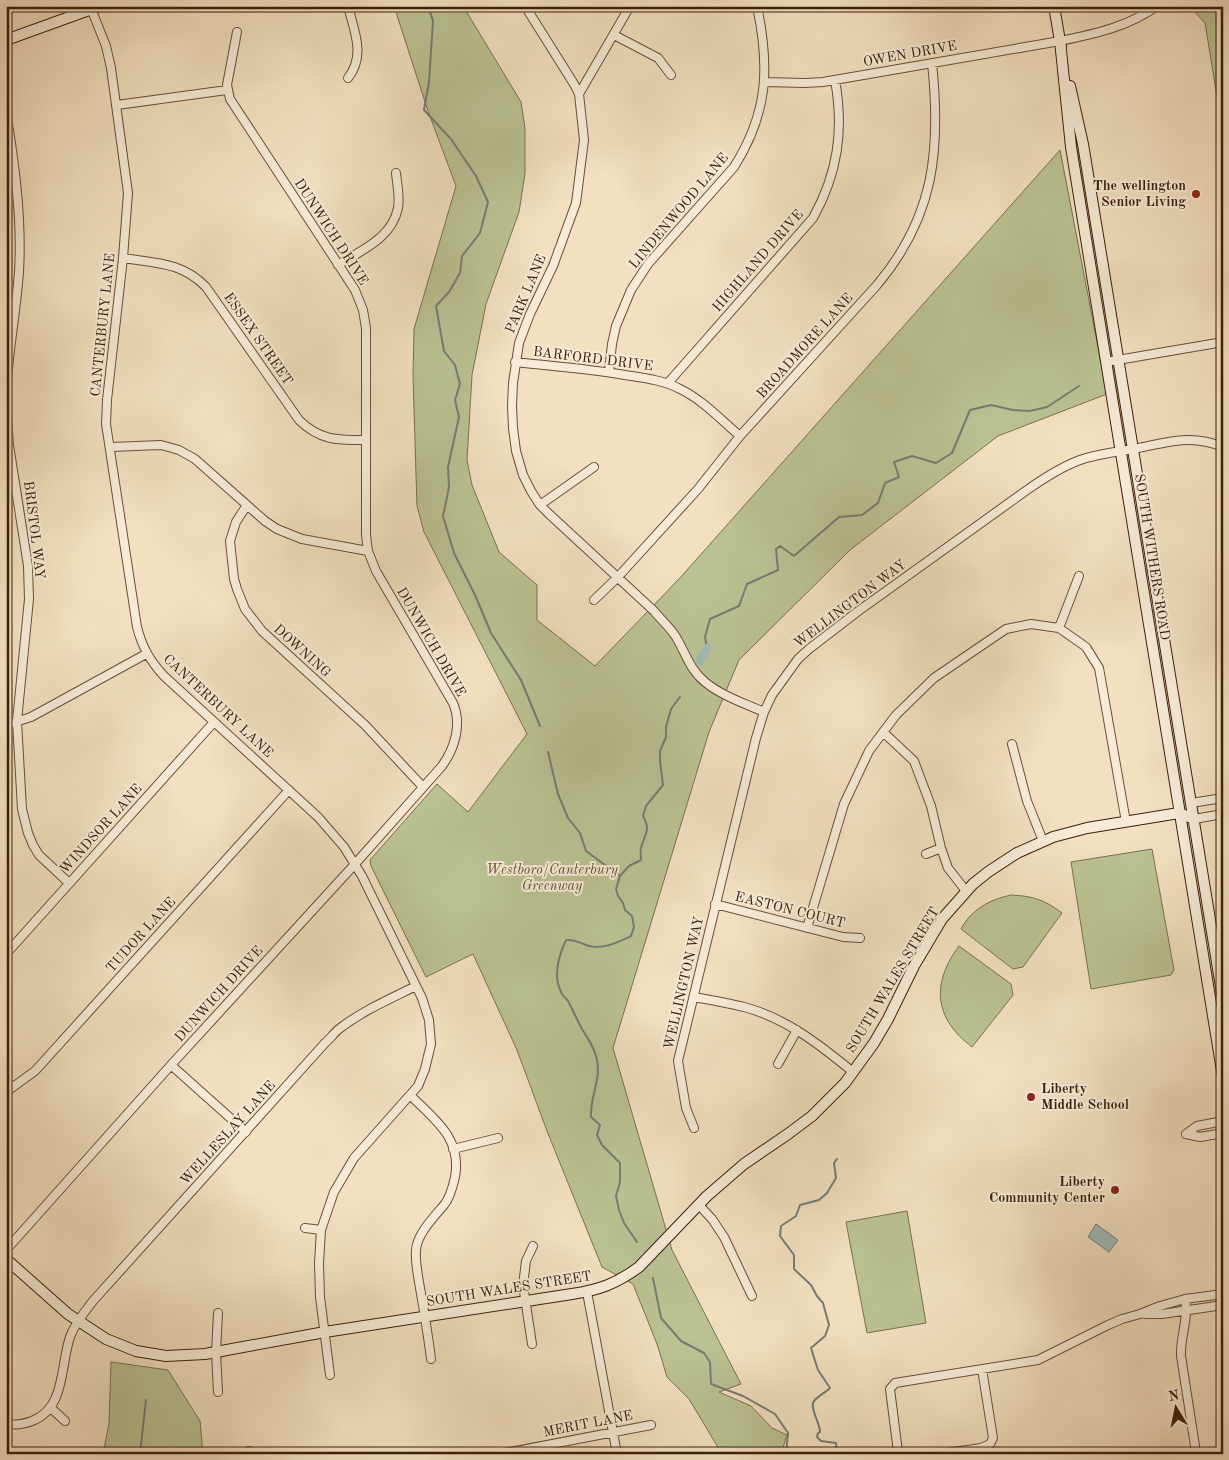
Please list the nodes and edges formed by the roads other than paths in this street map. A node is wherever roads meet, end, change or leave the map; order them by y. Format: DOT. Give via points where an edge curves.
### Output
graph roads {
  1 [pos="348,6"];
  2 [pos="525,6"];
  3 [pos="630,6"];
  4 [pos="757,6"];
  5 [pos="1054,6"];
  6 [pos="1157,6"];
  7 [pos="94,7"];
  8 [pos="237,32"];
  9 [pos="614,35"];
  10 [pos="6,40"];
  11 [pos="1060,40"];
  12 [pos="932,63"];
  13 [pos="671,75"];
  14 [pos="348,78"];
  15 [pos="835,80"];
  16 [pos="764,82"];
  17 [pos="227,90"];
  18 [pos="579,94"];
  19 [pos="117,106"];
  20 [pos="6,112"];
  21 [pos="396,173"];
  22 [pos="123,258"];
  23 [pos="338,265"];
  24 [pos="1223,342"];
  25 [pos="1119,360"];
  26 [pos="515,362"];
  27 [pos="1106,362"];
  28 [pos="609,372"];
  29 [pos="668,383"];
  30 [pos="6,394"];
  31 [pos="6,404"];
  32 [pos="740,436"];
  33 [pos="366,440"];
  34 [pos="110,447"];
  35 [pos="1223,448"];
  36 [pos="1133,449"];
  37 [pos="1121,451"];
  38 [pos="594,467"];
  39 [pos="540,504"];
  40 [pos="247,505"];
  41 [pos="368,552"];
  42 [pos="1079,576"];
  43 [pos="617,578"];
  44 [pos="594,600"];
  45 [pos="1058,628"];
  46 [pos="146,654"];
  47 [pos="764,712"];
  48 [pos="17,721"];
  49 [pos="214,722"];
  50 [pos="6,725"];
  51 [pos="883,732"];
  52 [pos="1012,744"];
  53 [pos="423,787"];
  54 [pos="289,790"];
  55 [pos="1223,798"];
  56 [pos="1191,803"];
  57 [pos="1179,814"];
  58 [pos="1223,814"];
  59 [pos="1194,819"];
  60 [pos="1126,822"];
  61 [pos="1043,841"];
  62 [pos="941,848"];
  63 [pos="926,854"];
  64 [pos="355,864"];
  65 [pos="69,883"];
  66 [pos="966,891"];
  67 [pos="715,904"];
  68 [pos="807,928"];
  69 [pos="860,938"];
  70 [pos="6,954"];
  71 [pos="416,986"];
  72 [pos="694,997"];
  73 [pos="1223,999"];
  74 [pos="797,1030"];
  75 [pos="778,1064"];
  76 [pos="171,1065"];
  77 [pos="853,1072"];
  78 [pos="1223,1077"];
  79 [pos="6,1092"];
  80 [pos="410,1096"];
  81 [pos="1223,1121"];
  82 [pos="694,1128"];
  83 [pos="246,1132"];
  84 [pos="1223,1133"];
  85 [pos="498,1138"];
  86 [pos="453,1149"];
  87 [pos="699,1205"];
  88 [pos="304,1228"];
  89 [pos="321,1230"];
  90 [pos="533,1246"];
  91 [pos="6,1250"];
  92 [pos="6,1259"];
  93 [pos="587,1292"];
  94 [pos="1223,1294"];
  95 [pos="752,1296"];
  96 [pos="1186,1299"];
  97 [pos="526,1301"];
  98 [pos="1223,1305"];
  99 [pos="1187,1310"];
  100 [pos="218,1313"];
  101 [pos="1140,1314"];
  102 [pos="424,1317"];
  103 [pos="78,1320"];
  104 [pos="325,1332"];
  105 [pos="532,1344"];
  106 [pos="216,1352"];
  107 [pos="431,1359"];
  108 [pos="982,1369"];
  109 [pos="330,1375"];
  110 [pos="218,1392"];
  111 [pos="51,1408"];
  112 [pos="65,1421"];
  113 [pos="6,1423"];
  114 [pos="651,1425"];
  115 [pos="613,1432"];
  116 [pos="1195,1446"];
  117 [pos="500,1454"];
  118 [pos="617,1454"];
  119 [pos="900,1454"];
  120 [pos="940,1454"];
  1 -- 14 [label="street" via="358,48 357,63"];
  2 -- 18 [label="street, PARK LANE"];
  3 -- 9 [label="street"];
  4 -- 16 [label="street, LINDENWOOD LANE"];
  5 -- 11 [label="main road, SOUTH WITHERS ROAD"];
  6 -- 11 [label="street, OWEN DRIVE" via="1118,27"];
  7 -- 10 [label="main road"];
  7 -- 19 [label="street, CANTERBURY LANE" via="106,46"];
  8 -- 17 [label="street"];
  9 -- 13 [label="street" via="658,58"];
  9 -- 18 [label="street"];
  11 -- 12 [label="street, OWEN DRIVE"];
  11 -- 25 [label="main road, SOUTH WITHERS ROAD" via="1083,144"];
  11 -- 27 [label="main road, SOUTH WITHERS ROAD" via="1071,147"];
  12 -- 15 [label="street, OWEN DRIVE"];
  12 -- 32 [label="street, BROADMORE LANE" via="936,97 934,163 927,194 905,246 887,273"];
  15 -- 16 [label="street, OWEN DRIVE"];
  15 -- 29 [label="street, HIGHLAND DRIVE" via="840,116 838,150 828,188 813,218"];
  16 -- 28 [label="street, LINDENWOOD LANE" via="758,118 743,152 722,182 648,264 631,290 616,326"];
  17 -- 19 [label="street"];
  17 -- 23 [label="street, DUNWICH DRIVE" via="232,103"];
  18 -- 26 [label="street, PARK LANE" via="584,140 576,203 553,266 521,336"];
  19 -- 22 [label="street, CANTERBURY LANE" via="128,193"];
  20 -- 30 [label="street" via="20,244"];
  21 -- 23 [label="street" via="398,207 392,224 381,238"];
  22 -- 33 [label="street, ESSEX STREET" via="171,266 190,273 206,287 306,427 322,437"];
  22 -- 34 [label="street, CANTERBURY LANE" via="106,412"];
  23 -- 33 [label="street, DUNWICH DRIVE" via="355,290 365,319"];
  24 -- 25 [label="street"];
  25 -- 27 [label="street"];
  25 -- 36 [label="main road, SOUTH WITHERS ROAD"];
  26 -- 28 [label="street, BARFORD DRIVE"];
  26 -- 39 [label="street, PARK LANE" via="512,406 516,452 530,491"];
  27 -- 37 [label="main road, SOUTH WITHERS ROAD"];
  28 -- 29 [label="street, BARFORD DRIVE"];
  29 -- 32 [label="street, BARFORD DRIVE" via="702,403"];
  31 -- 48 [label="street, BRISTOL WAY" via="29,582"];
  32 -- 43 [label="street, BROADMORE LANE" via="698,489"];
  33 -- 41 [label="street, DUNWICH DRIVE"];
  34 -- 40 [label="street" via="161,445 179,450"];
  34 -- 46 [label="street, CANTERBURY LANE" via="137,627"];
  35 -- 36 [label="street, WELLINGTON WAY" via="1207,442 1180,439"];
  36 -- 37 [label="street, WELLINGTON WAY"];
  36 -- 56 [label="main road, SOUTH WITHERS ROAD"];
  37 -- 47 [label="street, WELLINGTON WAY" via="1089,457 1056,470 856,612 798,659"];
  37 -- 57 [label="main road, SOUTH WITHERS ROAD"];
  38 -- 39 [label="street"];
  39 -- 43 [label="street, PARK LANE"];
  40 -- 41 [label="street" via="265,521 292,536"];
  40 -- 53 [label="street, DOWNING" via="236,522 230,541 236,589 245,609 262,631 365,726"];
  41 -- 53 [label="street, DUNWICH DRIVE" via="456,711 457,729 450,752"];
  42 -- 45 [label="street"];
  43 -- 44 [label="street, BROADMORE LANE"];
  43 -- 47 [label="street, PARK LANE" via="670,628 688,662 704,682"];
  45 -- 51 [label="street" via="1030,624 1006,630 934,678"];
  45 -- 60 [label="street" via="1086,647 1098,668"];
  46 -- 48 [label="street" via="26,720"];
  46 -- 49 [label="street, CANTERBURY LANE" via="164,676"];
  47 -- 67 [label="street, WELLINGTON WAY"];
  48 -- 50 [label="street"];
  48 -- 65 [label="street, BRISTOL WAY" via="24,822 39,855"];
  49 -- 54 [label="street, CANTERBURY LANE"];
  49 -- 65 [label="street, WINDSOR LANE"];
  51 -- 62 [label="street" via="914,761 932,806"];
  51 -- 68 [label="street" via="869,751 844,804"];
  52 -- 61 [label="street" via="1027,801"];
  53 -- 64 [label="street, DUNWICH DRIVE"];
  54 -- 64 [label="street, CANTERBURY LANE" via="334,834"];
  54 -- 79 [label="street, TUDOR LANE" via="34,1071"];
  55 -- 56 [label="street"];
  56 -- 57 [label="main road"];
  56 -- 59 [label="main road, SOUTH WITHERS ROAD"];
  57 -- 59 [label="main road, SOUTH WALES STREET"];
  57 -- 60 [label="main road, SOUTH WALES STREET"];
  57 -- 78 [label="main road, SOUTH WITHERS ROAD"];
  58 -- 59 [label="street"];
  59 -- 73 [label="main road, SOUTH WITHERS ROAD"];
  60 -- 61 [label="main road, SOUTH WALES STREET" via="1068,832"];
  61 -- 66 [label="main road, SOUTH WALES STREET" via="1000,862"];
  62 -- 63 [label="street"];
  62 -- 66 [label="street" via="948,868"];
  64 -- 71 [label="street, CANTERBURY LANE"];
  64 -- 76 [label="street, DUNWICH DRIVE"];
  65 -- 70 [label="street, WINDSOR LANE"];
  66 -- 77 [label="main road, SOUTH WALES STREET" via="942,919 888,1019"];
  67 -- 68 [label="street, EASTON COURT"];
  67 -- 72 [label="street, WELLINGTON WAY"];
  68 -- 69 [label="street, EASTON COURT"];
  71 -- 80 [label="street, CANTERBURY LANE" via="426,1009 431,1044 418,1086"];
  71 -- 83 [label="street, WELLESLAY LANE" via="340,1029"];
  72 -- 74 [label="street" via="744,1007"];
  72 -- 82 [label="street, WELLINGTON WAY" via="678,1061 686,1108"];
  74 -- 75 [label="street"];
  74 -- 77 [label="street"];
  76 -- 83 [label="street"];
  76 -- 91 [label="street, DUNWICH DRIVE"];
  77 -- 87 [label="main road, SOUTH WALES STREET" via="812,1116 744,1164"];
  80 -- 86 [label="street" via="439,1122"];
  80 -- 89 [label="street, CANTERBURY LANE" via="354,1158 334,1192"];
  81 -- 84 [label="street" via="1197,1126 1186,1134 1200,1137"];
  83 -- 103 [label="street, WELLESLAY LANE"];
  85 -- 86 [label="street"];
  86 -- 102 [label="street" via="457,1165 454,1185 446,1203 426,1225 416,1249"];
  87 -- 93 [label="main road, SOUTH WALES STREET" via="639,1267 612,1284"];
  87 -- 95 [label="street" via="724,1237"];
  88 -- 89 [label="street"];
  89 -- 104 [label="street, CANTERBURY LANE" via="320,1297"];
  90 -- 97 [label="street" via="526,1260 523,1285"];
  92 -- 103 [label="main road, SOUTH WALES STREET"];
  93 -- 97 [label="main road, SOUTH WALES STREET"];
  93 -- 115 [label="street"];
  94 -- 96 [label="street"];
  96 -- 99 [label="street"];
  96 -- 101 [label="street"];
  97 -- 102 [label="main road, SOUTH WALES STREET"];
  97 -- 105 [label="street"];
  98 -- 99 [label="street"];
  99 -- 101 [label="street"];
  99 -- 116 [label="street" via="1181,1356"];
  100 -- 106 [label="street"];
  101 -- 108 [label="street" via="1108,1325 1038,1360"];
  102 -- 104 [label="main road, SOUTH WALES STREET"];
  102 -- 107 [label="street"];
  103 -- 106 [label="main road, SOUTH WALES STREET" via="106,1339 136,1351 166,1356"];
  103 -- 111 [label="street, WELLESLAY LANE" via="66,1349 58,1392"];
  104 -- 106 [label="main road, SOUTH WALES STREET"];
  104 -- 109 [label="street, CANTERBURY LANE"];
  106 -- 110 [label="street"];
  108 -- 119 [label="street" via="895,1383 890,1389"];
  108 -- 120 [label="street" via="993,1438 990,1444 981,1448"];
  111 -- 112 [label="street"];
  111 -- 113 [label="street" via="30,1422"];
  114 -- 115 [label="street, MERIT LANE"];
  115 -- 117 [label="street, MERIT LANE"];
  115 -- 118 [label="street"];
}
